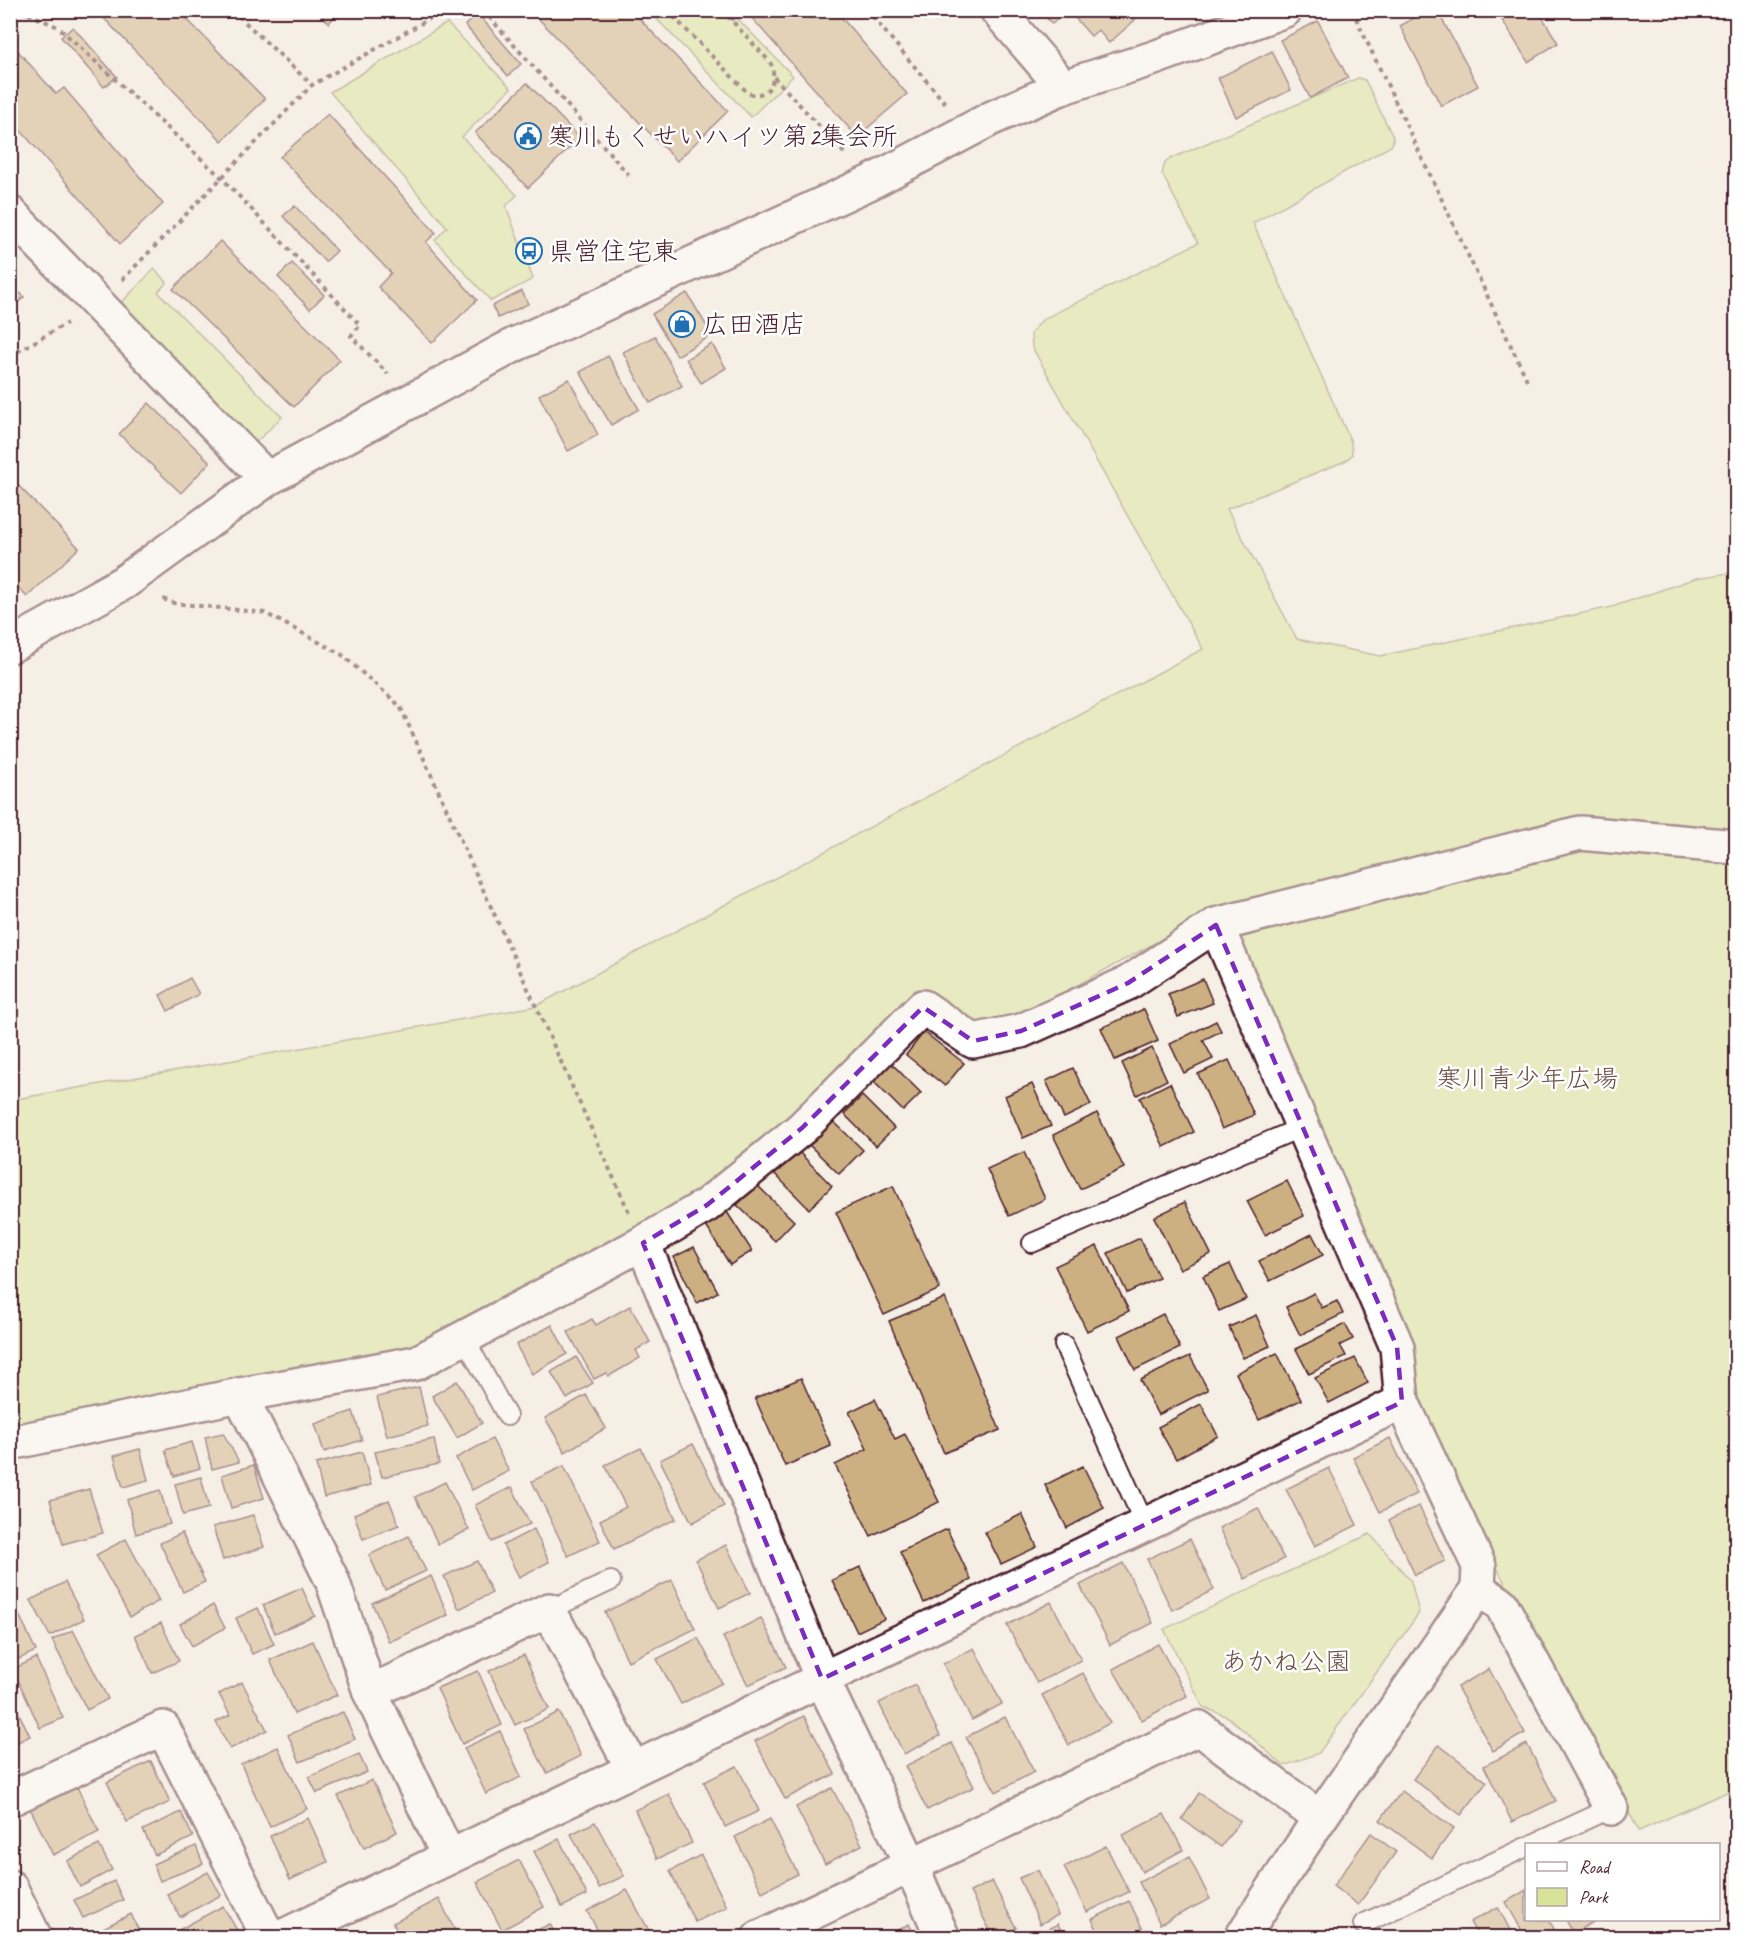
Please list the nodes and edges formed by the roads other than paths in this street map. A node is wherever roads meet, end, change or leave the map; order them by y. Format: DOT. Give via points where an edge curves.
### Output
graph roads {
  1 [pos="997,10"];
  2 [pos="1285,10"];
  3 [pos="1063,87"];
  4 [pos="10,213"];
  5 [pos="267,479"];
  6 [pos="10,646"];
  7 [pos="1737,847"];
  8 [pos="1216,925"];
  9 [pos="1302,1126"];
  10 [pos="643,1243"];
  11 [pos="1032,1243"];
  12 [pos="464,1337"];
  13 [pos="1064,1345"];
  14 [pos="240,1395"];
  15 [pos="1402,1402"];
  16 [pos="507,1416"];
  17 [pos="10,1443"];
  18 [pos="1145,1525"];
  19 [pos="611,1581"];
  20 [pos="1478,1589"];
  21 [pos="549,1610"];
  22 [pos="822,1679"];
  23 [pos="370,1692"];
  24 [pos="633,1769"];
  25 [pos="10,1799"];
  26 [pos="1611,1808"];
  27 [pos="1320,1818"];
  28 [pos="1537,1843"];
  29 [pos="1525,1848"];
  30 [pos="449,1857"];
  31 [pos="911,1865"];
  32 [pos="10,1887"];
  33 [pos="1363,1924"];
  34 [pos="35,1938"];
  35 [pos="269,1938"];
  36 [pos="280,1938"];
  37 [pos="759,1938"];
  38 [pos="943,1938"];
  39 [pos="1241,1938"];
  1 -- 3 [label="street"];
  2 -- 3 [label="street"];
  3 -- 5 [label="street" via="992,118 871,183 514,345"];
  4 -- 5 [label="street"];
  5 -- 6 [label="street" via="123,583"];
  7 -- 8 [label="street" via="1580,832"];
  8 -- 9 [label="street"];
  8 -- 10 [label="street" via="1128,983 1021,1031 973,1041 923,1007 802,1128 707,1205"];
  9 -- 11 [label="lane"];
  9 -- 15 [label="street" via="1397,1347"];
  10 -- 12 [label="street"];
  10 -- 22 [label="street"];
  12 -- 14 [label="street" via="416,1363"];
  12 -- 16 [label="lane"];
  13 -- 18 [label="lane"];
  14 -- 17 [label="street"];
  14 -- 23 [label="street" via="332,1580"];
  15 -- 18 [label="street"];
  15 -- 20 [label="street" via="1479,1566"];
  18 -- 22 [label="street"];
  19 -- 21 [label="lane"];
  20 -- 26 [label="street" via="1501,1604"];
  20 -- 27 [label="street"];
  21 -- 23 [label="street"];
  21 -- 24 [label="street"];
  22 -- 24 [label="street"];
  22 -- 31 [label="street"];
  23 -- 30 [label="street"];
  24 -- 30 [label="street"];
  25 -- 35 [label="street" via="163,1728"];
  26 -- 28 [label="lane"];
  27 -- 31 [label="street" via="1199,1728"];
  27 -- 39 [label="street"];
  29 -- 33 [label="lane"];
  30 -- 36 [label="street"];
  31 -- 37 [label="street"];
  31 -- 38 [label="street"];
  32 -- 34 [label="street"];
}
